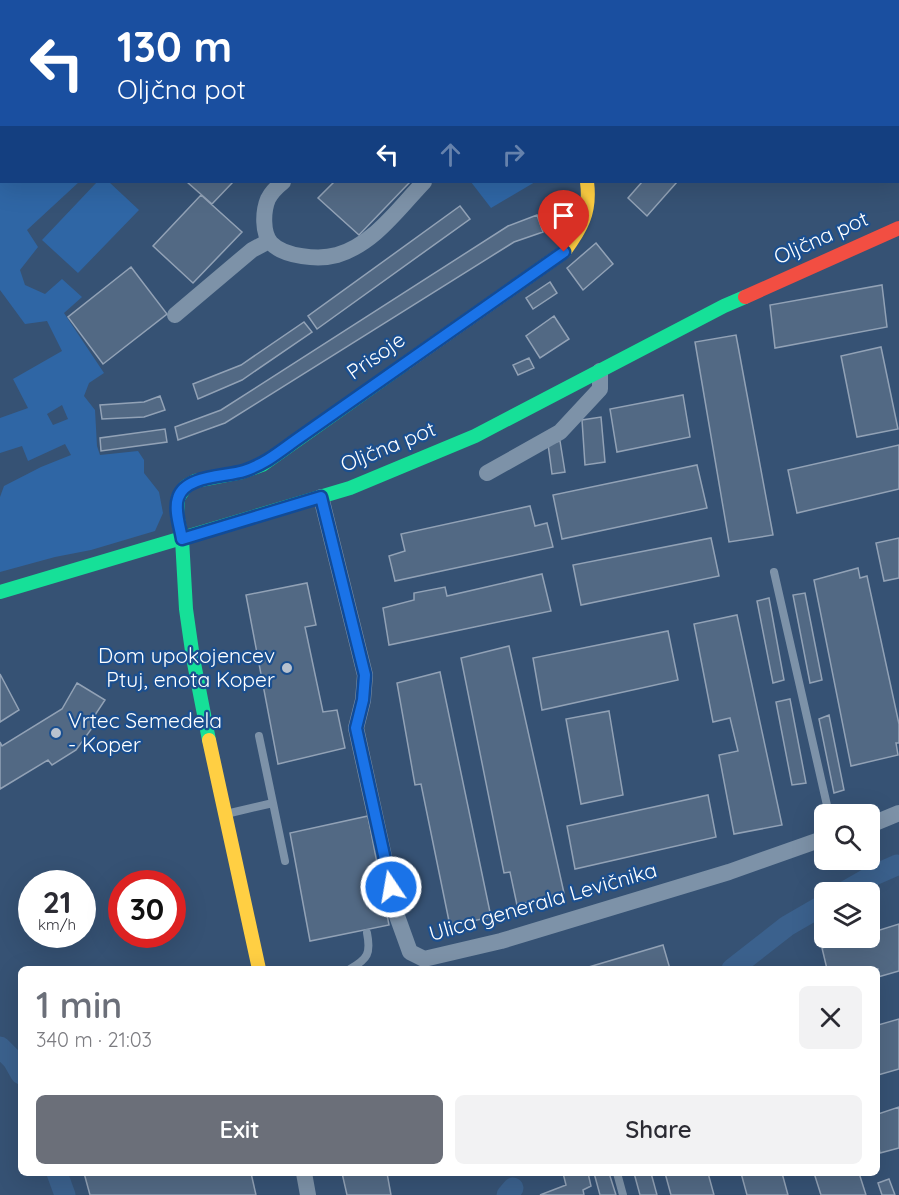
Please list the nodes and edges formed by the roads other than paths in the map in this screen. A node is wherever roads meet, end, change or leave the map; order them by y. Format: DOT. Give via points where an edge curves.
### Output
graph roads {
  1 [pos="282,183"];
  2 [pos="423,183"];
  3 [pos="587,183"];
  4 [pos="899,228"];
  5 [pos="269,241"];
  6 [pos="176,315"];
  7 [pos="600,371"];
  8 [pos="487,473"];
  9 [pos="321,497"];
  10 [pos="182,539"];
  11 [pos="774,572"];
  12 [pos="0,592"];
  13 [pos="259,736"];
  14 [pos="273,803"];
  15 [pos="827,804"];
  16 [pos="899,813"];
  17 [pos="225,814"];
  18 [pos="880,821"];
  19 [pos="814,842"];
  20 [pos="285,861"];
  21 [pos="367,933"];
  22 [pos="258,966"];
  23 [pos="356,966"];
  24 [pos="305,1176"];
  25 [pos="618,1176"];
  26 [pos="309,1195"];
  27 [pos="623,1195"];
  1 -- 5 [label="street" via="268,198 264,214"];
  2 -- 5 [label="street" via="363,243 336,255 297,255 277,249"];
  3 -- 10 [label="street, Prisoje" via="587,211 580,231 564,252 262,465 186,486 178,498"];
  4 -- 7 [label="street, Oljčna pot" via="731,303"];
  5 -- 6 [label="street" via="252,250"];
  7 -- 8 [label="street" via="600,389 560,432"];
  7 -- 9 [label="street, Oljčna pot" via="475,436"];
  9 -- 10 [label="street, Oljčna pot"];
  9 -- 19 [label="street, Ulica generala Levičnika" via="365,675 356,728 397,916 410,952 424,959 501,941 729,872"];
  10 -- 12 [label="street, Oljčna pot"];
  10 -- 17 [label="street" via="193,658"];
  11 -- 15 [label="lane"];
  13 -- 14 [label="lane"];
  14 -- 17 [label="lane"];
  14 -- 20 [label="lane"];
  16 -- 18 [label="street"];
  17 -- 22 [label="street"];
  21 -- 23 [label="lane" via="370,950"];
  24 -- 26 [label="street"];
  25 -- 27 [label="lane"];
}
